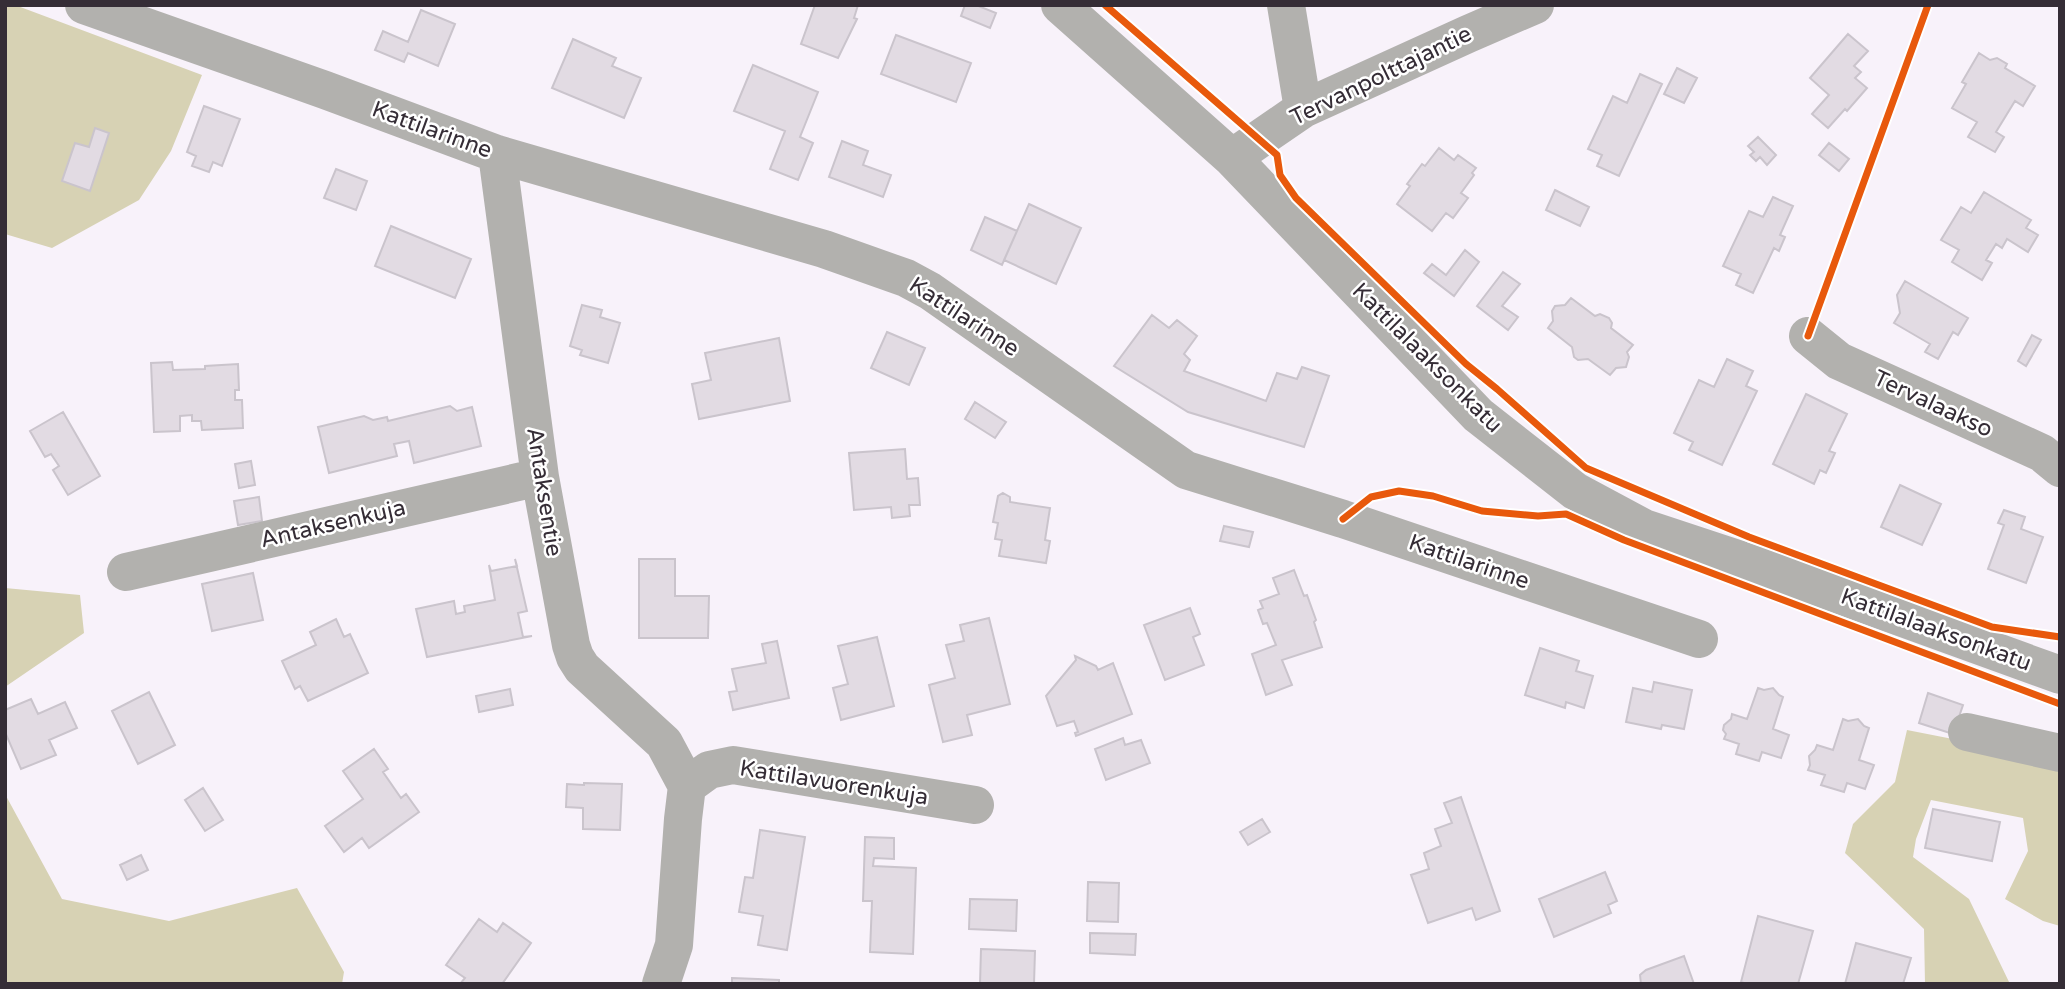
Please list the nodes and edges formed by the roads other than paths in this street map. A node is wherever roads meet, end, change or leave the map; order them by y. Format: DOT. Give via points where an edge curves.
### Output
graph roads {
  1 [pos="84,5"];
  2 [pos="1060,5"];
  3 [pos="1286,5"];
  4 [pos="1535,5"];
  5 [pos="1303,109"];
  6 [pos="497,154"];
  7 [pos="1233,158"];
  8 [pos="1808,336"];
  9 [pos="2060,468"];
  10 [pos="540,477"];
  11 [pos="127,572"];
  12 [pos="1699,639"];
  13 [pos="2060,675"];
  14 [pos="1967,732"];
  15 [pos="2060,753"];
  16 [pos="687,786"];
  17 [pos="975,805"];
  18 [pos="661,984"];
  1 -- 6 [label="street, Kattilarinne"];
  2 -- 7 [label="street, Kattilalaaksonkatu"];
  3 -- 5 [label="street"];
  4 -- 5 [label="street, Tervanpolttajantie"];
  5 -- 7 [label="street, Tervanpolttajantie"];
  6 -- 10 [label="street, Antaksentie"];
  6 -- 12 [label="street, Kattilarinne" via="824,249 906,278 1186,470"];
  7 -- 13 [label="street, Kattilalaaksonkatu" via="1478,415 1575,491 1644,528"];
  8 -- 9 [label="street, Tervalaakso" via="1839,360 2042,453"];
  10 -- 11 [label="street, Antaksenkuja"];
  10 -- 16 [label="street, Antaksentie" via="575,657 664,743"];
  14 -- 15 [label="street"];
  16 -- 17 [label="street, Kattilavuorenkuja" via="709,770 733,765"];
  16 -- 18 [label="street" via="674,945"];
}
